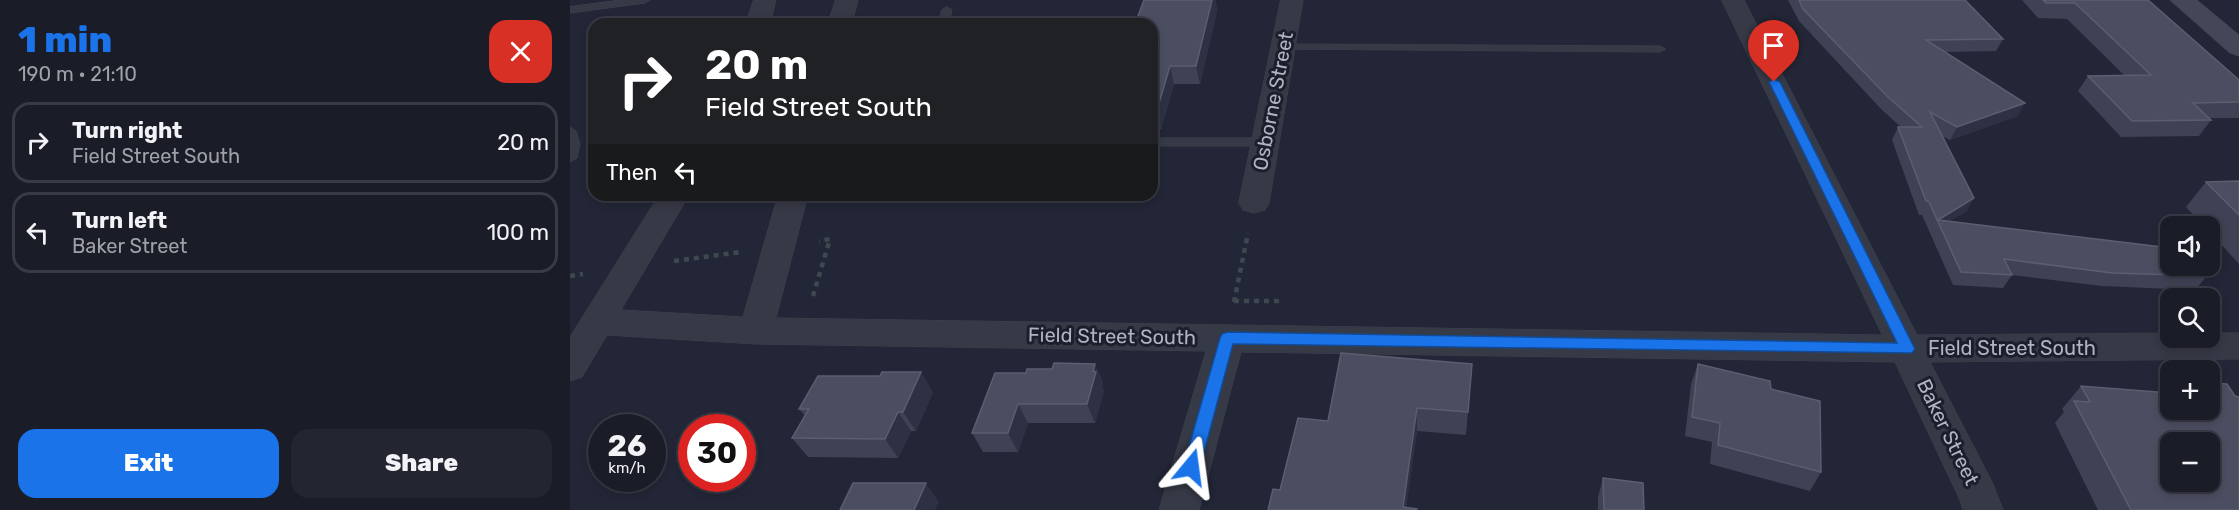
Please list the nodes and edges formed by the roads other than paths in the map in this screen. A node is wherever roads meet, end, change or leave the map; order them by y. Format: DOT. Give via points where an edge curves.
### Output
graph roads {
  1 [pos="645,0"];
  2 [pos="765,0"];
  3 [pos="847,0"];
  4 [pos="1292,0"];
  5 [pos="1733,0"];
  6 [pos="2182,0"];
  7 [pos="570,10"];
  8 [pos="947,10"];
  9 [pos="760,18"];
  10 [pos="842,18"];
  11 [pos="945,18"];
  12 [pos="1283,47"];
  13 [pos="2239,48"];
  14 [pos="1660,49"];
  15 [pos="570,131"];
  16 [pos="1158,142"];
  17 [pos="1266,142"];
  18 [pos="570,158"];
  19 [pos="670,201"];
  20 [pos="791,201"];
  21 [pos="1254,203"];
  22 [pos="598,322"];
  23 [pos="756,330"];
  24 [pos="1227,338"];
  25 [pos="2239,346"];
  26 [pos="1907,349"];
  27 [pos="570,368"];
  28 [pos="1179,510"];
  29 [pos="1983,510"];
  1 -- 7 [label="lane"];
  2 -- 9 [label="street"];
  3 -- 10 [label="street"];
  4 -- 12 [label="street, Osborne Street"];
  5 -- 26 [label="street, Baker Street"];
  6 -- 13 [label="main road"];
  8 -- 11 [label="lane"];
  12 -- 14 [label="lane"];
  12 -- 17 [label="street, Osborne Street"];
  15 -- 18 [label="lane" via="574,152"];
  16 -- 17 [label="lane"];
  17 -- 21 [label="street, Osborne Street"];
  19 -- 22 [label="street"];
  20 -- 23 [label="street"];
  22 -- 23 [label="street, Field Street South"];
  22 -- 27 [label="street"];
  23 -- 24 [label="street, Field Street South"];
  24 -- 26 [label="street, Field Street South"];
  24 -- 28 [label="street"];
  25 -- 26 [label="street, Field Street South"];
  26 -- 29 [label="street, Baker Street"];
}
